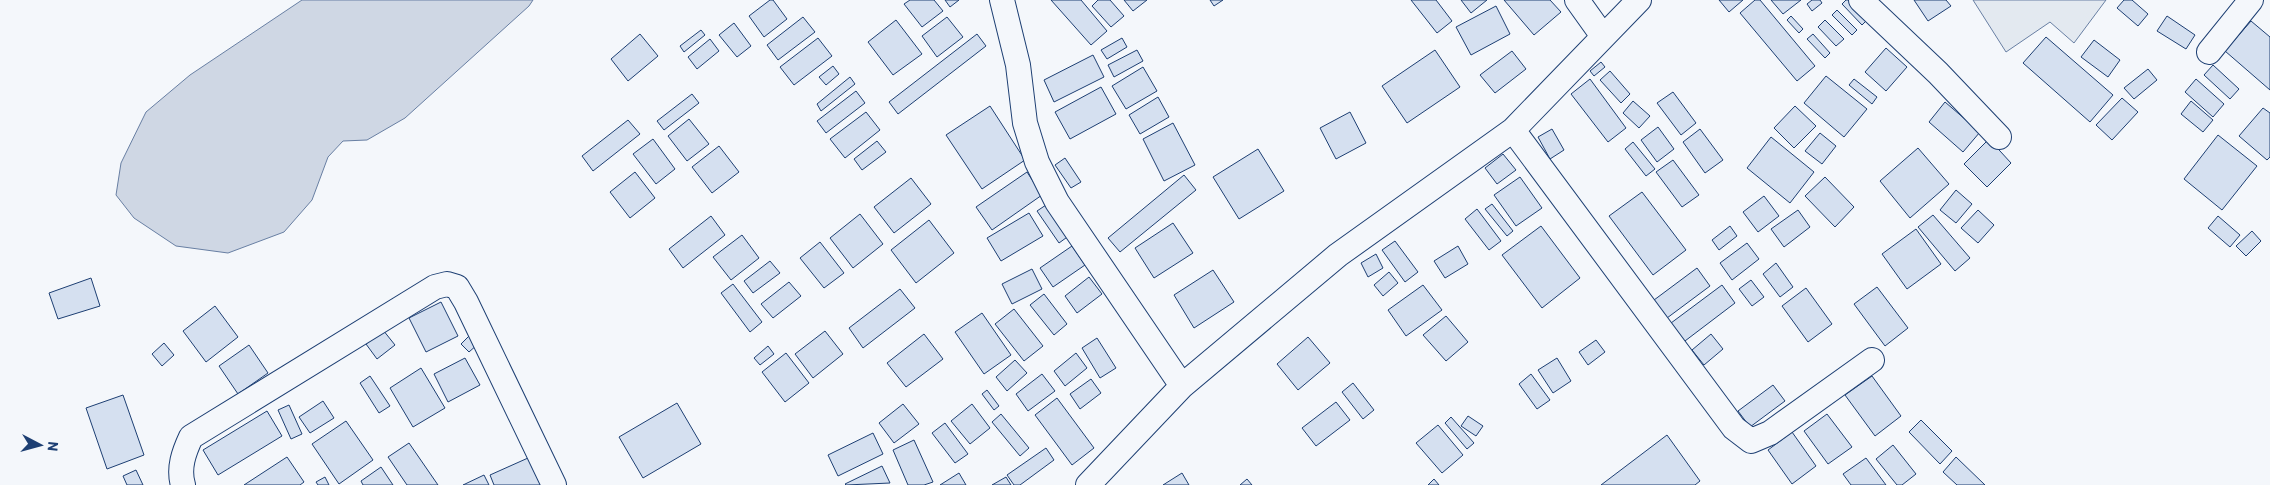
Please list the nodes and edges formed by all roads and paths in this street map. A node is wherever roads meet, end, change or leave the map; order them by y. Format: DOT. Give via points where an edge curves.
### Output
graph roads {
  1 [pos="1002,0"];
  2 [pos="1577,0"];
  3 [pos="1638,0"];
  4 [pos="1862,0"];
  5 [pos="2251,0"];
  6 [pos="1602,35"];
  7 [pos="2209,52"];
  8 [pos="1513,130"];
  9 [pos="1999,137"];
  10 [pos="1872,360"];
  11 [pos="1182,386"];
  12 [pos="183,485"];
  13 [pos="554,485"];
  14 [pos="1088,485"];
  1 -- 11 [label="street" via="1018,65 1025,123 1037,162 1057,202"];
  2 -- 6 [label="street"];
  3 -- 6 [label="street"];
  4 -- 9 [label="street"];
  5 -- 7 [label="street"];
  6 -- 8 [label="street"];
  8 -- 10 [label="street" via="1734,428 1752,441 1770,433"];
  8 -- 11 [label="street" via="1338,255"];
  11 -- 14 [label="street"];
  12 -- 13 [label="street" via="180,474 184,451 191,437 435,286 446,284 457,286 466,302"];
}
